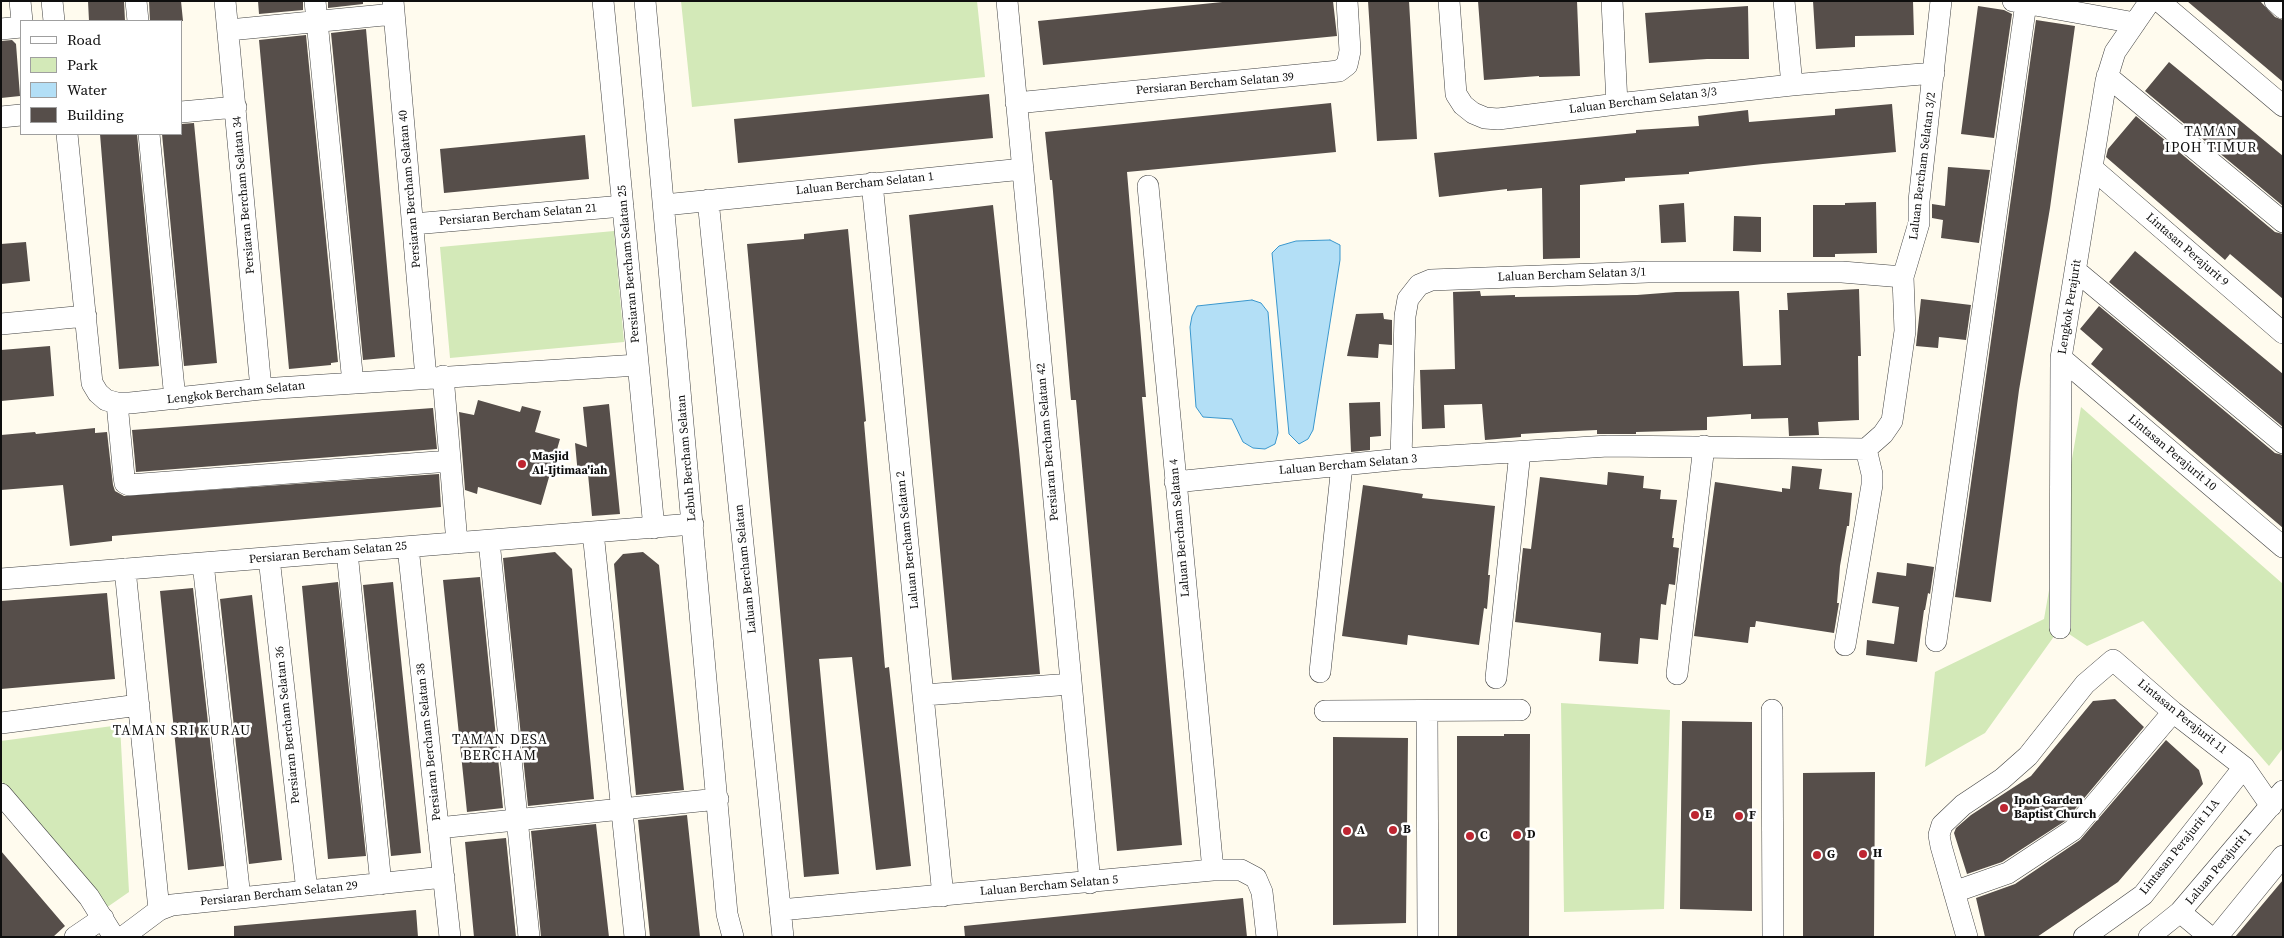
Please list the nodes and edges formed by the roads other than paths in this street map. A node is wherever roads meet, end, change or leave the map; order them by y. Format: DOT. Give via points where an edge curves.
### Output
graph roads {
  1 [pos="20,1"];
  2 [pos="52,1"];
  3 [pos="136,1"];
  4 [pos="226,1"];
  5 [pos="603,1"];
  6 [pos="645,1"];
  7 [pos="1007,1"];
  8 [pos="1347,1"];
  9 [pos="1448,1"];
  10 [pos="1612,1"];
  11 [pos="1784,1"];
  12 [pos="1941,1"];
  13 [pos="2150,1"];
  14 [pos="2159,1"];
  15 [pos="2275,1"];
  16 [pos="2019,2"];
  17 [pos="394,7"];
  18 [pos="2283,8"];
  19 [pos="316,11"];
  20 [pos="22,20"];
  21 [pos="54,20"];
  22 [pos="138,20"];
  23 [pos="2135,23"];
  24 [pos="20,28"];
  25 [pos="1,29"];
  26 [pos="229,30"];
  27 [pos="1934,73"];
  28 [pos="2107,76"];
  29 [pos="1792,85"];
  30 [pos="1016,103"];
  31 [pos="1617,104"];
  32 [pos="2283,106"];
  33 [pos="236,107"];
  34 [pos="182,112"];
  35 [pos="20,115"];
  36 [pos="1,117"];
  37 [pos="67,135"];
  38 [pos="149,135"];
  39 [pos="2092,168"];
  40 [pos="1022,169"];
  41 [pos="872,183"];
  42 [pos="1148,186"];
  43 [pos="708,200"];
  44 [pos="664,205"];
  45 [pos="623,206"];
  46 [pos="2283,222"];
  47 [pos="413,224"];
  48 [pos="2076,270"];
  49 [pos="1903,277"];
  50 [pos="86,316"];
  51 [pos="1,324"];
  52 [pos="2283,333"];
  53 [pos="2061,358"];
  54 [pos="638,365"];
  55 [pos="434,377"];
  56 [pos="353,382"];
  57 [pos="261,388"];
  58 [pos="175,399"];
  59 [pos="117,403"];
  60 [pos="2283,443"];
  61 [pos="1704,446"];
  62 [pos="1866,448"];
  63 [pos="1520,452"];
  64 [pos="1401,459"];
  65 [pos="450,461"];
  66 [pos="1342,465"];
  67 [pos="1175,482"];
  68 [pos="692,524"];
  69 [pos="654,528"];
  70 [pos="593,532"];
  71 [pos="489,541"];
  72 [pos="457,543"];
  73 [pos="408,547"];
  74 [pos="2283,547"];
  75 [pos="347,552"];
  76 [pos="269,558"];
  77 [pos="203,564"];
  78 [pos="125,570"];
  79 [pos="1,579"];
  80 [pos="2060,628"];
  81 [pos="1936,641"];
  82 [pos="1845,645"];
  83 [pos="1320,672"];
  84 [pos="1677,674"];
  85 [pos="1496,678"];
  86 [pos="1071,684"];
  87 [pos="924,695"];
  88 [pos="139,705"];
  89 [pos="1520,710"];
  90 [pos="1772,710"];
  91 [pos="1325,711"];
  92 [pos="1427,711"];
  93 [pos="2173,712"];
  94 [pos="1,723"];
  95 [pos="2244,767"];
  96 [pos="1,794"];
  97 [pos="718,798"];
  98 [pos="2277,799"];
  99 [pos="621,808"];
  100 [pos="517,819"];
  101 [pos="438,828"];
  102 [pos="2283,856"];
  103 [pos="1213,870"];
  104 [pos="444,877"];
  105 [pos="1090,883"];
  106 [pos="381,884"];
  107 [pos="307,891"];
  108 [pos="1954,892"];
  109 [pos="943,896"];
  110 [pos="240,898"];
  111 [pos="159,910"];
  112 [pos="780,910"];
  113 [pos="2180,912"];
  114 [pos="728,914"];
  115 [pos="103,918"];
  116 [pos="75,937"];
  117 [pos="114,937"];
  118 [pos="123,937"];
  119 [pos="450,937"];
  120 [pos="529,937"];
  121 [pos="635,937"];
  122 [pos="724,937"];
  123 [pos="733,937"];
  124 [pos="783,937"];
  125 [pos="1267,937"];
  126 [pos="1428,937"];
  127 [pos="1773,937"];
  128 [pos="1967,937"];
  129 [pos="2084,937"];
  130 [pos="2149,937"];
  131 [pos="2210,937"];
  132 [pos="2217,937"];
  1 -- 20 [label="street"];
  2 -- 21 [label="street"];
  3 -- 22 [label="street"];
  4 -- 26 [label="street, Persiaran Bercham Selatan 34"];
  5 -- 45 [label="street, Persiaran Bercham Selatan 25"];
  6 -- 44 [label="street, Lebuh Bercham Selatan"];
  7 -- 30 [label="street, Persiaran Bercham Selatan 42"];
  8 -- 30 [label="street, Persiaran Bercham Selatan 39" via="1350,51 1346,65 1339,71"];
  9 -- 31 [label="street, Laluan Bercham Selatan 3/3" via="1456,94 1473,113 1498,119"];
  10 -- 31 [label="street"];
  11 -- 29 [label="street"];
  12 -- 27 [label="street, Laluan Bercham Selatan 3/2"];
  13 -- 23 [label="street, Lengkok Perajurit"];
  14 -- 32 [label="street"];
  15 -- 18 [label="street"];
  16 -- 23 [label="street"];
  16 -- 81 [label="street"];
  17 -- 19 [label="street"];
  17 -- 47 [label="street, Persiaran Bercham Selatan 40"];
  19 -- 26 [label="street"];
  19 -- 56 [label="street"];
  23 -- 28 [label="street, Lengkok Perajurit" via="2115,52"];
  24 -- 25 [label="street"];
  26 -- 33 [label="street, Persiaran Bercham Selatan 34"];
  27 -- 29 [label="street, Laluan Bercham Selatan 3/3"];
  27 -- 49 [label="street, Laluan Bercham Selatan 3/2" via="1919,223"];
  28 -- 39 [label="street, Lengkok Perajurit"];
  28 -- 46 [label="street"];
  29 -- 31 [label="street, Laluan Bercham Selatan 3/3"];
  30 -- 40 [label="street, Persiaran Bercham Selatan 42"];
  33 -- 34 [label="street"];
  33 -- 57 [label="street, Persiaran Bercham Selatan 34"];
  35 -- 36 [label="street"];
  37 -- 50 [label="street"];
  38 -- 58 [label="street"];
  39 -- 48 [label="street, Lengkok Perajurit"];
  39 -- 52 [label="street, Lintasan Perajurit 9"];
  40 -- 41 [label="street, Laluan Bercham Selatan 1"];
  40 -- 86 [label="street, Persiaran Bercham Selatan 42"];
  41 -- 43 [label="street, Laluan Bercham Selatan 1"];
  41 -- 87 [label="street, Laluan Bercham Selatan 2"];
  42 -- 67 [label="street, Laluan Bercham Selatan 4"];
  43 -- 44 [label="street, Laluan Bercham Selatan 1"];
  43 -- 112 [label="street, Laluan Bercham Selatan"];
  44 -- 68 [label="street, Lebuh Bercham Selatan"];
  45 -- 47 [label="street, Persiaran Bercham Selatan 21"];
  45 -- 54 [label="street, Persiaran Bercham Selatan 25"];
  47 -- 55 [label="street, Persiaran Bercham Selatan 40"];
  48 -- 53 [label="street, Lengkok Perajurit"];
  48 -- 60 [label="street"];
  49 -- 62 [label="street, Laluan Bercham Selatan 3/2" via="1905,331 1892,420 1883,434"];
  49 -- 64 [label="street, Laluan Bercham Selatan 3/1" via="1842,272 1648,272 1431,280 1419,285 1408,299 1405,316"];
  50 -- 51 [label="street"];
  50 -- 59 [label="street" via="92,383 106,400"];
  53 -- 74 [label="street, Lintasan Perajurit 10"];
  53 -- 80 [label="street, Lengkok Perajurit"];
  54 -- 55 [label="street, Lengkok Bercham Selatan"];
  54 -- 69 [label="street, Persiaran Bercham Selatan 25"];
  55 -- 56 [label="street, Lengkok Bercham Selatan"];
  55 -- 65 [label="street, Persiaran Bercham Selatan 40"];
  56 -- 57 [label="street, Lengkok Bercham Selatan"];
  57 -- 58 [label="street, Lengkok Bercham Selatan"];
  58 -- 59 [label="street, Lengkok Bercham Selatan"];
  59 -- 65 [label="street" via="124,477 128,485"];
  61 -- 62 [label="street, Laluan Bercham Selatan 3"];
  61 -- 63 [label="street, Laluan Bercham Selatan 3" via="1608,446"];
  61 -- 84 [label="street"];
  62 -- 82 [label="street" via="1872,485"];
  63 -- 64 [label="street, Laluan Bercham Selatan 3"];
  63 -- 85 [label="street"];
  64 -- 66 [label="street, Laluan Bercham Selatan 3"];
  65 -- 72 [label="street, Persiaran Bercham Selatan 40"];
  66 -- 67 [label="street, Laluan Bercham Selatan 3"];
  66 -- 83 [label="street"];
  67 -- 103 [label="street, Laluan Bercham Selatan 4"];
  68 -- 69 [label="street, Persiaran Bercham Selatan 25"];
  68 -- 97 [label="street, Lebuh Bercham Selatan"];
  69 -- 70 [label="street, Persiaran Bercham Selatan 25"];
  70 -- 71 [label="street, Persiaran Bercham Selatan 25"];
  70 -- 99 [label="street"];
  71 -- 72 [label="street, Persiaran Bercham Selatan 25"];
  71 -- 100 [label="street"];
  72 -- 73 [label="street, Persiaran Bercham Selatan 25"];
  73 -- 75 [label="street, Persiaran Bercham Selatan 25"];
  73 -- 101 [label="street, Persiaran Bercham Selatan 38"];
  75 -- 76 [label="street, Persiaran Bercham Selatan 25"];
  75 -- 106 [label="street"];
  76 -- 77 [label="street, Persiaran Bercham Selatan 25"];
  76 -- 107 [label="street, Persiaran Bercham Selatan 36"];
  77 -- 78 [label="street, Persiaran Bercham Selatan 25"];
  77 -- 110 [label="street"];
  78 -- 79 [label="street, Persiaran Bercham Selatan 25"];
  78 -- 88 [label="street"];
  86 -- 87 [label="street"];
  86 -- 105 [label="street, Persiaran Bercham Selatan 42"];
  87 -- 109 [label="street, Laluan Bercham Selatan 2"];
  88 -- 94 [label="street"];
  88 -- 111 [label="street"];
  89 -- 92 [label="street"];
  90 -- 127 [label="street"];
  91 -- 92 [label="street"];
  92 -- 126 [label="street"];
  93 -- 95 [label="street, Lintasan Perajurit 11"];
  93 -- 108 [label="street" via="2073,830 2008,874"];
  93 -- 108 [label="street, Lintasan Perajurit 11" via="2112,660 2085,684 2028,756 2002,779 1962,805 1942,825 1939,835"];
  95 -- 98 [label="street, Lintasan Perajurit 11"];
  95 -- 129 [label="street, Lintasan Perajurit 11A" via="2143,894"];
  96 -- 115 [label="street" via="89,897"];
  97 -- 99 [label="street"];
  97 -- 114 [label="street, Lebuh Bercham Selatan"];
  98 -- 113 [label="street, Laluan Perajurit 1"];
  99 -- 100 [label="street"];
  99 -- 121 [label="street"];
  100 -- 101 [label="street"];
  100 -- 120 [label="street"];
  101 -- 104 [label="street, Persiaran Bercham Selatan 38"];
  102 -- 132 [label="street"];
  103 -- 105 [label="street, Laluan Bercham Selatan 5"];
  103 -- 125 [label="street, Laluan Bercham Selatan 5" via="1240,870 1256,878 1262,892"];
  104 -- 106 [label="street, Persiaran Bercham Selatan 29"];
  104 -- 119 [label="street, Persiaran Bercham Selatan 38"];
  105 -- 109 [label="street, Laluan Bercham Selatan 5"];
  106 -- 107 [label="street, Persiaran Bercham Selatan 29"];
  107 -- 110 [label="street, Persiaran Bercham Selatan 29"];
  108 -- 128 [label="street"];
  109 -- 112 [label="street, Laluan Bercham Selatan 5"];
  110 -- 111 [label="street, Persiaran Bercham Selatan 29"];
  111 -- 118 [label="street, Persiaran Bercham Selatan 29"];
  112 -- 124 [label="street, Laluan Bercham Selatan"];
  113 -- 130 [label="street, Laluan Perajurit 1"];
  113 -- 131 [label="street"];
  114 -- 122 [label="street"];
  114 -- 123 [label="street"];
  115 -- 116 [label="street"];
  115 -- 117 [label="street"];
}
